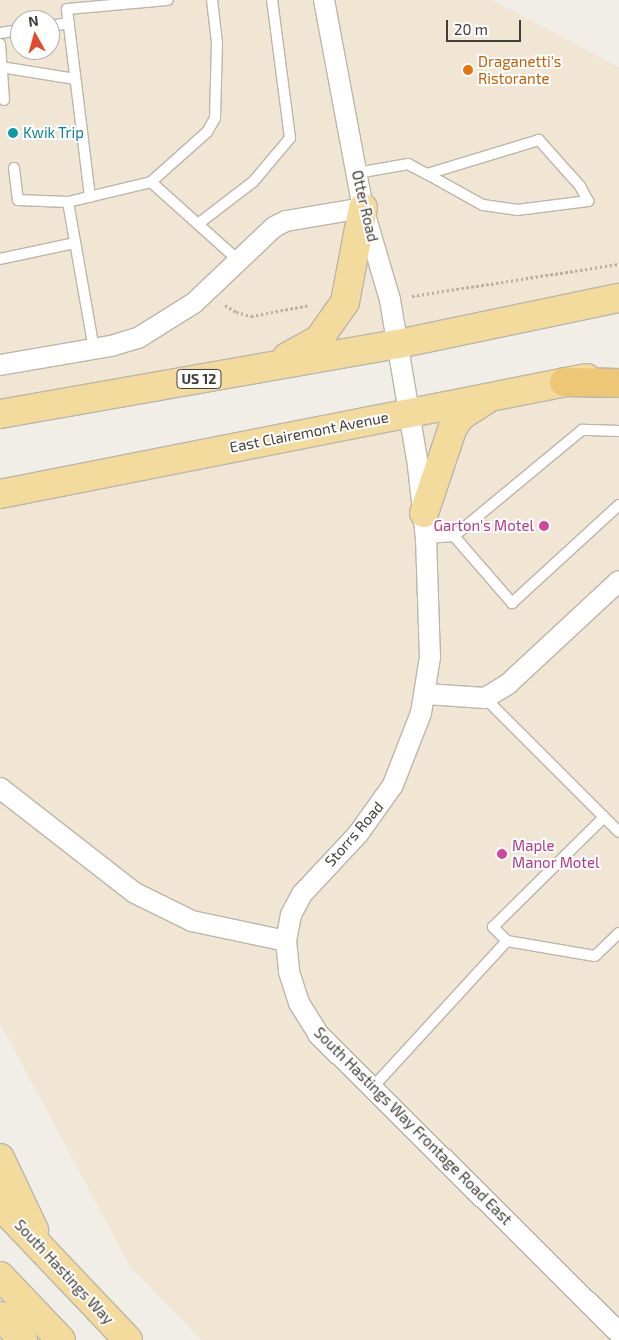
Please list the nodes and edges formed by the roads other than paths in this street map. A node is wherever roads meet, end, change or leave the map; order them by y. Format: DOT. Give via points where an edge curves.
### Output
graph roads {
  1 [pos="168,0"];
  2 [pos="212,0"];
  3 [pos="272,0"];
  4 [pos="324,0"];
  5 [pos="69,23"];
  6 [pos="60,24"];
  7 [pos="0,44"];
  8 [pos="1,67"];
  9 [pos="75,79"];
  10 [pos="4,100"];
  11 [pos="14,168"];
  12 [pos="357,173"];
  13 [pos="427,174"];
  14 [pos="151,182"];
  15 [pos="90,197"];
  16 [pos="68,202"];
  17 [pos="363,208"];
  18 [pos="198,224"];
  19 [pos="75,243"];
  20 [pos="0,259"];
  21 [pos="239,261"];
  22 [pos="619,298"];
  23 [pos="398,344"];
  24 [pos="94,349"];
  25 [pos="0,365"];
  26 [pos="265,368"];
  27 [pos="619,372"];
  28 [pos="564,382"];
  29 [pos="619,384"];
  30 [pos="491,396"];
  31 [pos="409,412"];
  32 [pos="0,414"];
  33 [pos="619,431"];
  34 [pos="0,494"];
  35 [pos="619,505"];
  36 [pos="425,526"];
  37 [pos="454,536"];
  38 [pos="619,582"];
  39 [pos="426,694"];
  40 [pos="485,698"];
  41 [pos="0,788"];
  42 [pos="604,817"];
  43 [pos="619,832"];
  44 [pos="619,933"];
  45 [pos="508,941"];
  46 [pos="286,942"];
  47 [pos="374,1087"];
  48 [pos="0,1158"];
  49 [pos="0,1205"];
  50 [pos="41,1245"];
  51 [pos="0,1276"];
  52 [pos="0,1316"];
  53 [pos="619,1334"];
  54 [pos="23,1340"];
  55 [pos="61,1340"];
  56 [pos="128,1340"];
  1 -- 5 [label="lane" via="67,9"];
  2 -- 14 [label="lane" via="218,51 215,118 207,132"];
  3 -- 18 [label="lane" via="290,138 253,182"];
  4 -- 12 [label="street, Otter Road"];
  5 -- 6 [label="lane"];
  5 -- 9 [label="lane"];
  7 -- 8 [label="lane"];
  8 -- 9 [label="lane"];
  8 -- 10 [label="lane"];
  9 -- 15 [label="lane"];
  11 -- 16 [label="lane" via="18,200"];
  12 -- 13 [label="lane" via="408,164"];
  12 -- 17 [label="street, Otter Road"];
  13 -- 13 [label="lane" via="483,205 517,210 588,201 580,186 538,140"];
  14 -- 15 [label="lane"];
  14 -- 18 [label="lane"];
  15 -- 16 [label="lane"];
  16 -- 19 [label="lane"];
  17 -- 21 [label="street" via="286,221 268,231"];
  17 -- 23 [label="street, Otter Road" via="390,300"];
  17 -- 26 [label="main road" via="350,283 345,302 333,322 319,339"];
  18 -- 21 [label="lane"];
  19 -- 20 [label="lane"];
  19 -- 24 [label="lane"];
  21 -- 24 [label="street" via="194,303 163,325 125,343"];
  22 -- 23 [label="main road, US 12"];
  23 -- 26 [label="main road, US 12"];
  23 -- 31 [label="street, Otter Road"];
  24 -- 25 [label="street"];
  26 -- 32 [label="main road, US 12"];
  27 -- 28 [label="main road, East Clairemont Avenue"];
  28 -- 29 [label="highway"];
  28 -- 30 [label="main road, East Clairemont Avenue"];
  30 -- 31 [label="main road, East Clairemont Avenue"];
  30 -- 36 [label="main road" via="469,410 454,427"];
  31 -- 34 [label="main road, East Clairemont Avenue"];
  31 -- 36 [label="street, Storrs Road"];
  33 -- 37 [label="lane" via="582,430"];
  35 -- 37 [label="lane" via="512,603"];
  36 -- 37 [label="lane"];
  36 -- 39 [label="street, Storrs Road" via="430,625"];
  38 -- 40 [label="street" via="508,684"];
  39 -- 40 [label="street"];
  39 -- 46 [label="street, Storrs Road" via="411,744 393,785 358,834 302,894 291,915"];
  40 -- 42 [label="lane"];
  41 -- 46 [label="street" via="135,893 192,921"];
  42 -- 43 [label="lane"];
  42 -- 45 [label="lane" via="493,927"];
  44 -- 45 [label="lane" via="595,956"];
  45 -- 47 [label="lane"];
  46 -- 47 [label="street, South Hastings Way Frontage Road East" via="293,986 307,1020"];
  47 -- 53 [label="street, South Hastings Way Frontage Road East"];
  48 -- 50 [label="main road"];
  49 -- 50 [label="main road, South Hastings Way"];
  50 -- 56 [label="main road, South Hastings Way"];
  51 -- 55 [label="main road"];
  52 -- 54 [label="main road"];
}
